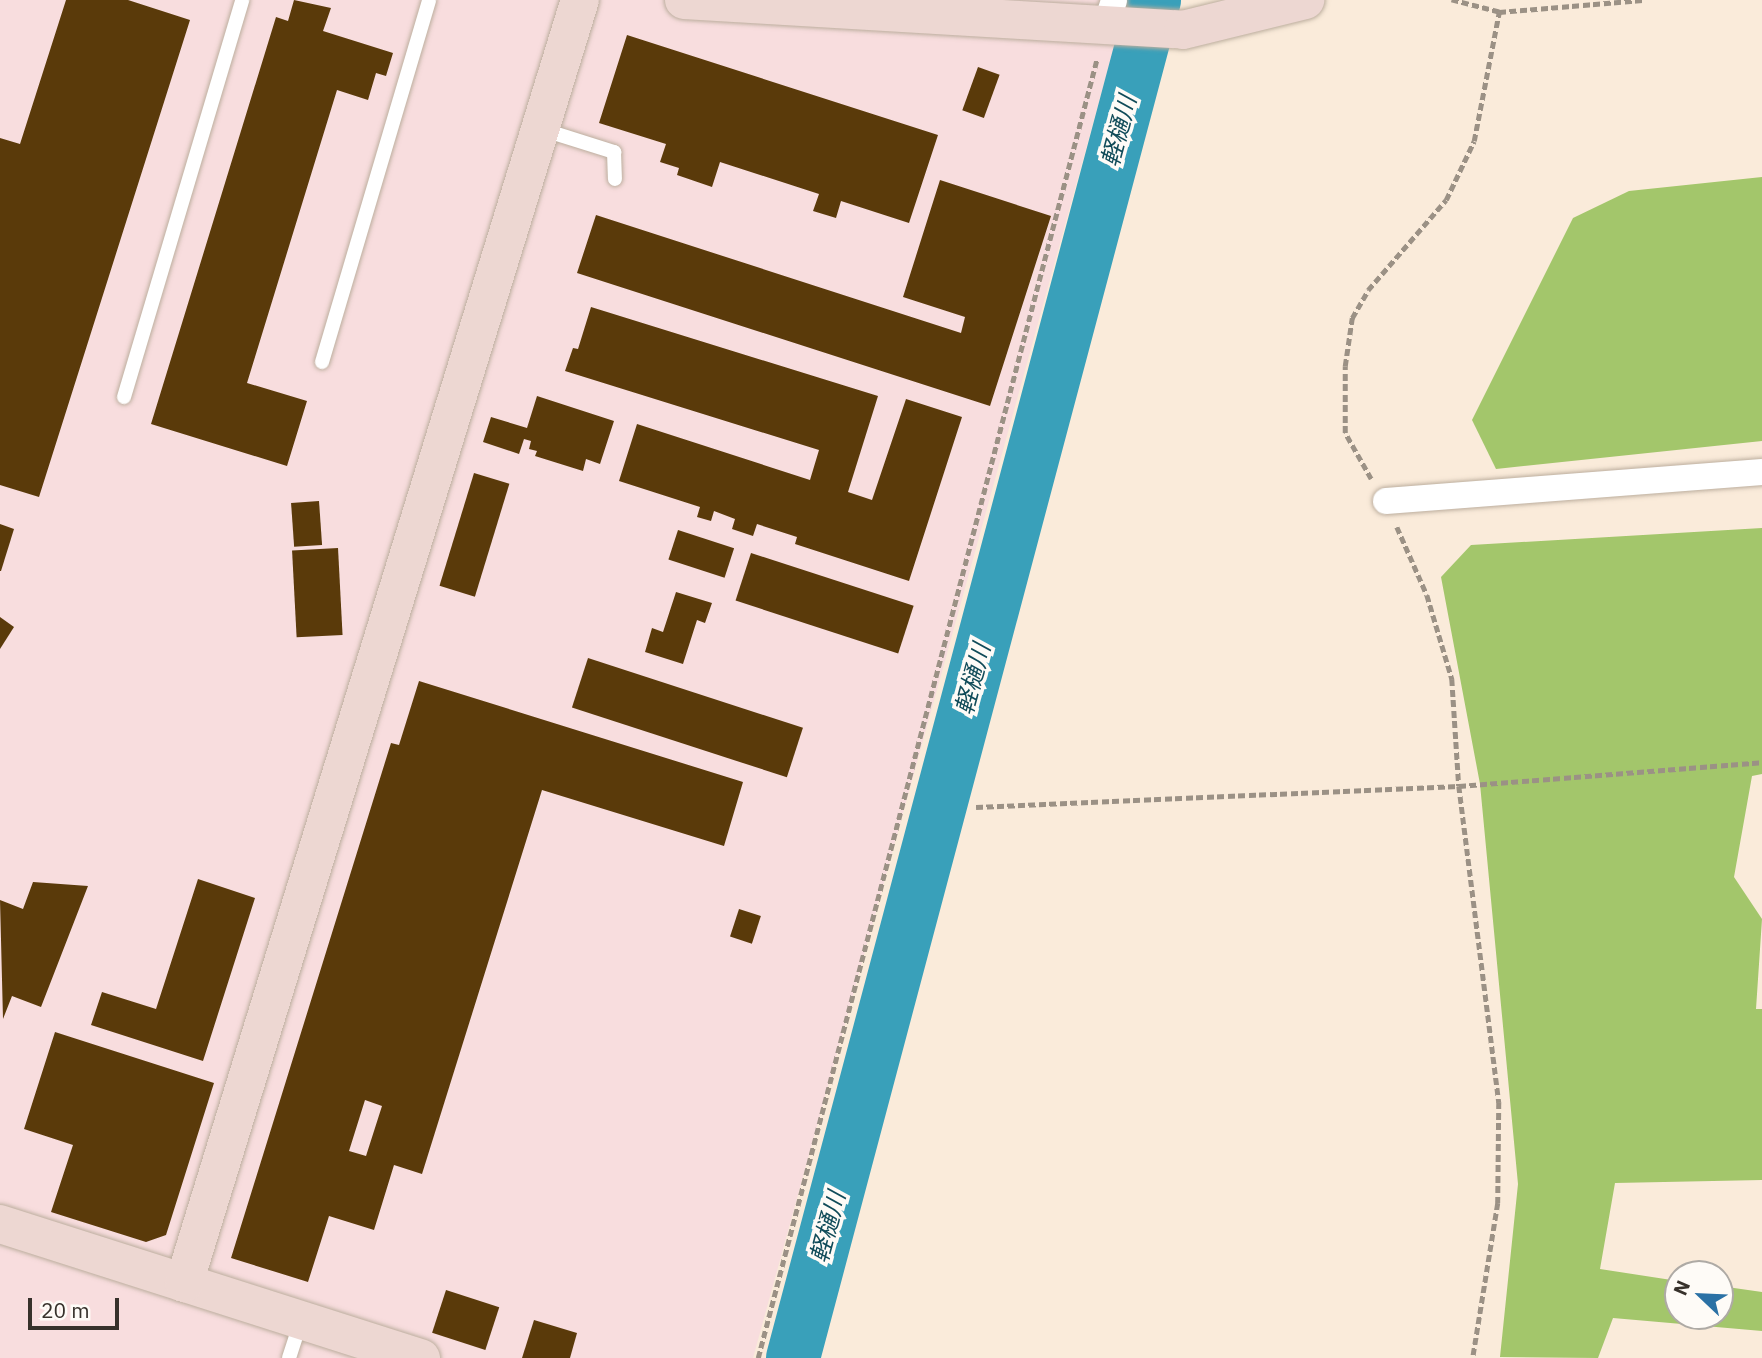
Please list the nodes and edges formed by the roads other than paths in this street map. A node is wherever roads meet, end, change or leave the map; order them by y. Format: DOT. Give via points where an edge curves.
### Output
graph roads {
  1 [pos="242,0"];
  2 [pos="429,0"];
  3 [pos="580,0"];
  4 [pos="684,0"];
  5 [pos="1305,0"];
  6 [pos="1110,14"];
  7 [pos="540,128"];
  8 [pos="615,179"];
  9 [pos="322,362"];
  10 [pos="124,397"];
  11 [pos="1762,472"];
  12 [pos="1386,501"];
  13 [pos="0,1224"];
  14 [pos="184,1283"];
  15 [pos="301,1320"];
  16 [pos="375,1351"];
  17 [pos="289,1358"];
  18 [pos="421,1358"];
  1 -- 10 [label="lane"];
  2 -- 9 [label="lane"];
  3 -- 7 [label="street"];
  4 -- 6 [label="street"];
  5 -- 6 [label="street" via="1183,30"];
  7 -- 8 [label="lane" via="614,152"];
  7 -- 14 [label="street"];
  11 -- 12 [label="street"];
  13 -- 14 [label="street"];
  14 -- 15 [label="street"];
  15 -- 16 [label="street"];
  15 -- 17 [label="lane"];
  16 -- 18 [label="street"];
}
